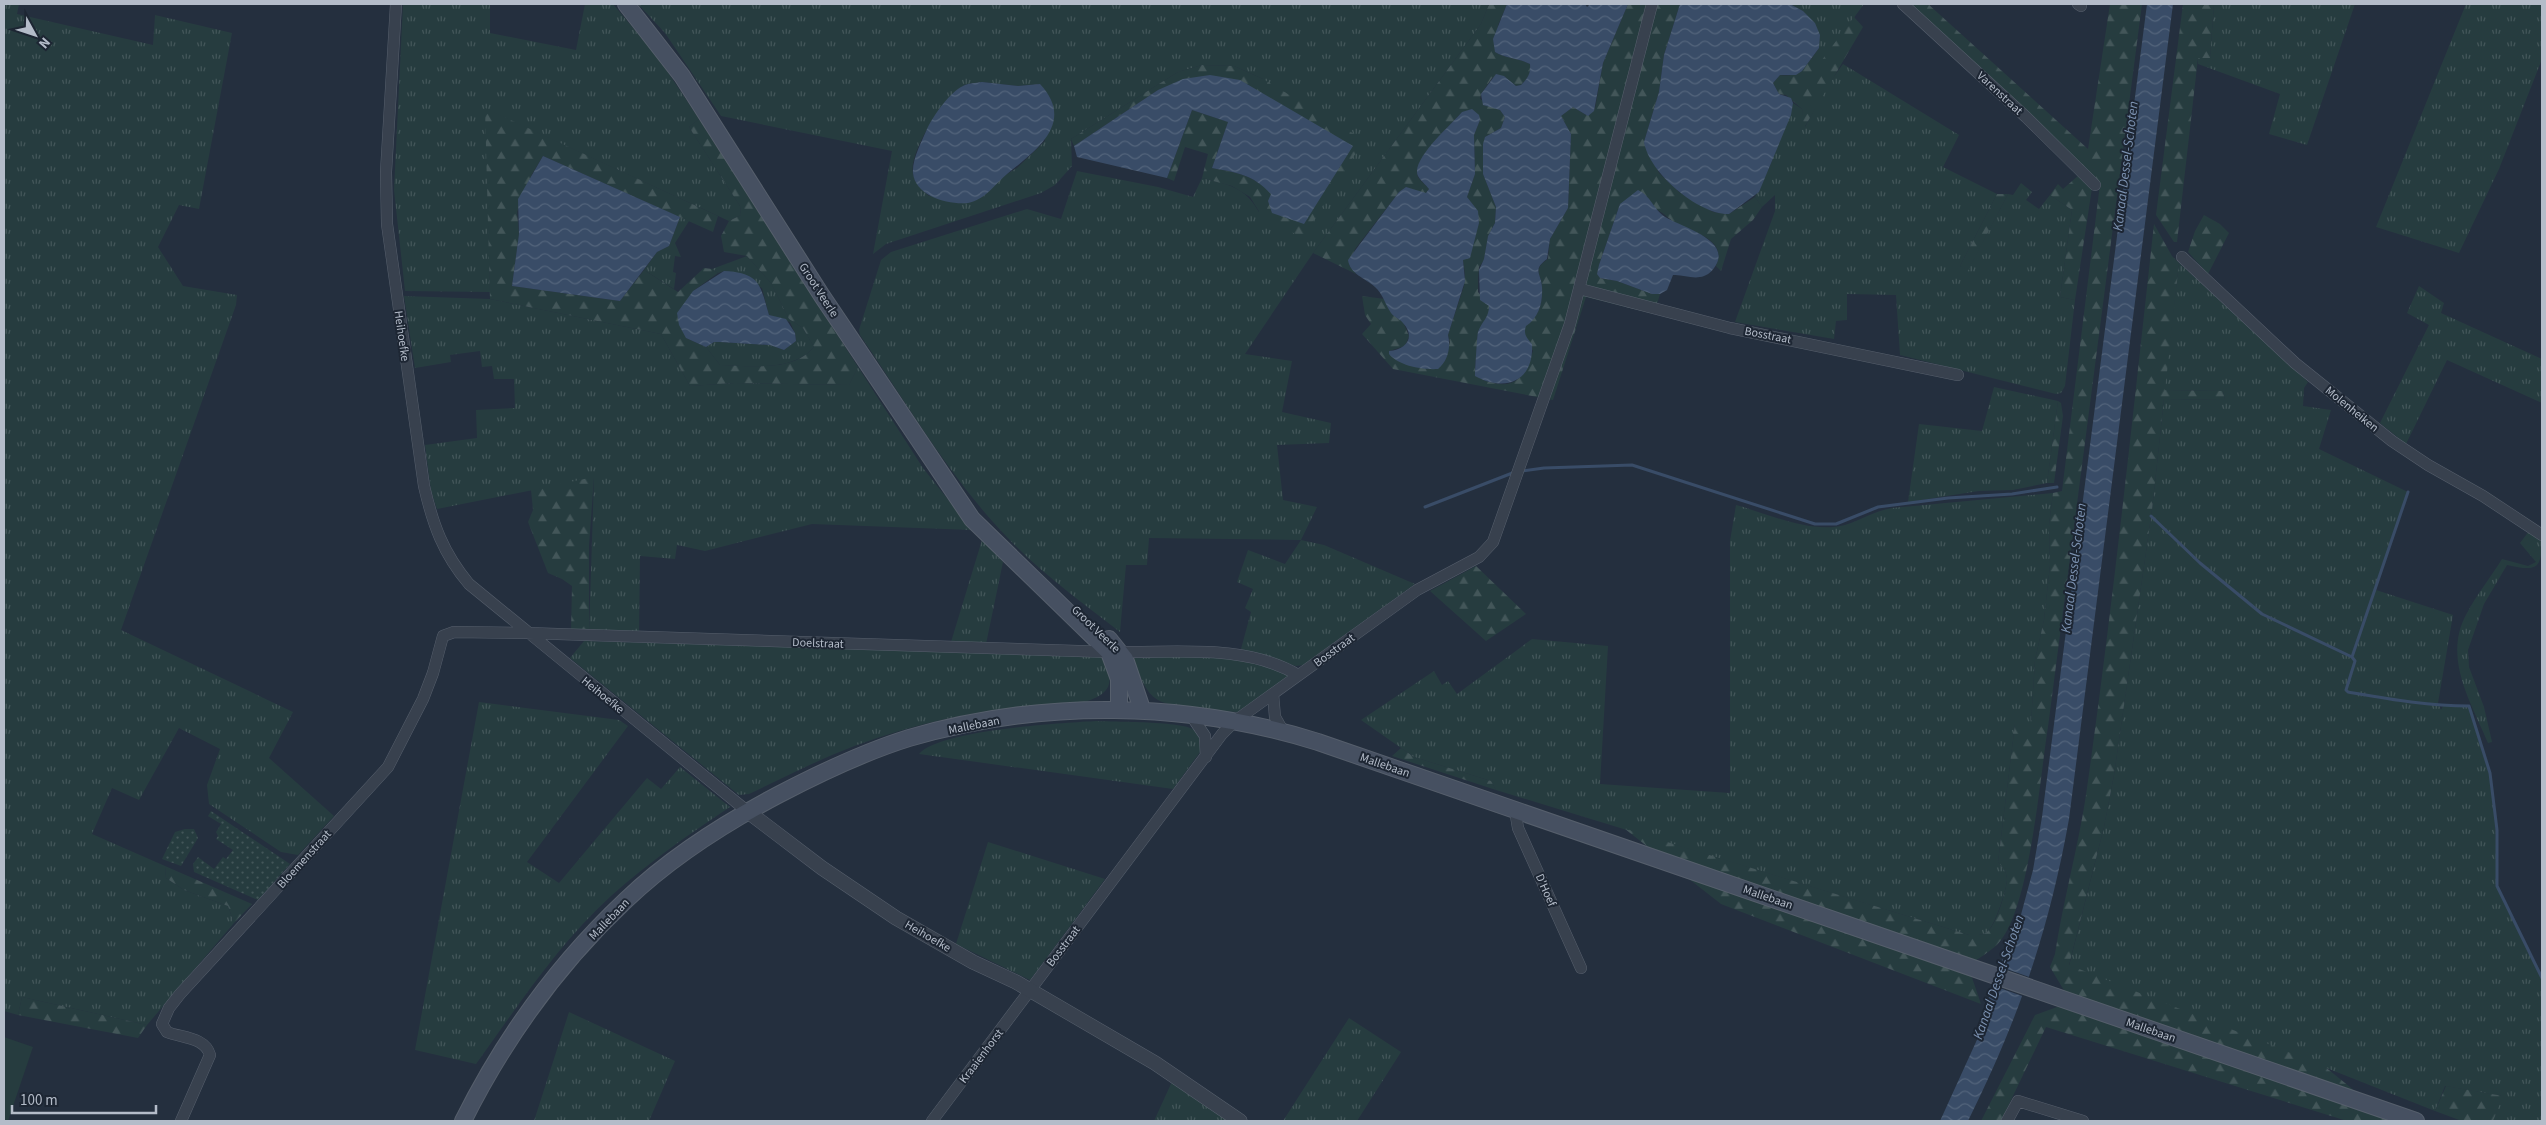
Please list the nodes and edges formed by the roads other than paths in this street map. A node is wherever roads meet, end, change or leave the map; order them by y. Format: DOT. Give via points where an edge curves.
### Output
graph roads {
  1 [pos="396,4"];
  2 [pos="626,4"];
  3 [pos="1652,4"];
  4 [pos="1903,4"];
  5 [pos="2095,184"];
  6 [pos="2182,257"];
  7 [pos="1580,289"];
  8 [pos="1958,375"];
  9 [pos="2542,535"];
  10 [pos="527,633"];
  11 [pos="1115,652"];
  12 [pos="1298,675"];
  13 [pos="1273,694"];
  14 [pos="1119,709"];
  15 [pos="1142,709"];
  16 [pos="1190,714"];
  17 [pos="1235,721"];
  18 [pos="1283,731"];
  19 [pos="1206,757"];
  20 [pos="1515,810"];
  21 [pos="747,811"];
  22 [pos="1581,968"];
  23 [pos="1029,990"];
  24 [pos="180,1121"];
  25 [pos="463,1121"];
  26 [pos="932,1121"];
  27 [pos="1240,1121"];
  28 [pos="2007,1121"];
  29 [pos="2083,1121"];
  30 [pos="2416,1121"];
  1 -- 10 [label="street, Heihoefke" via="386,172 387,224 424,486 434,525 454,566 469,584"];
  2 -- 11 [label="main road, Groot Veerle" via="687,84 822,296 972,519 1022,569"];
  3 -- 7 [label="street, Bosstraat"];
  4 -- 5 [label="street, Varenstraat"];
  6 -- 9 [label="street, Molenheiken" via="2296,362 2392,441"];
  7 -- 8 [label="street, Bosstraat" via="1730,328"];
  7 -- 12 [label="street, Bosstraat" via="1540,413 1492,542 1479,557 1417,590"];
  10 -- 11 [label="street, Doelstraat"];
  10 -- 21 [label="street, Heihoefke"];
  10 -- 24 [label="street, Bloemenstraat" via="454,632 443,636 423,699 388,767 169,1008 162,1024 164,1028 199,1041 208,1048 210,1055"];
  11 -- 12 [label="street, Doelstraat" via="1241,654 1281,665"];
  11 -- 14 [label="main road, Groot Veerle"];
  11 -- 15 [label="main road, Groot Veerle" via="1134,680"];
  12 -- 13 [label="street, Bosstraat"];
  13 -- 17 [label="street, Bosstraat"];
  13 -- 18 [label="street" via="1274,717"];
  14 -- 15 [label="main road, Mallebaan"];
  14 -- 21 [label="main road, Mallebaan" via="976,723 909,738 825,770"];
  15 -- 16 [label="main road, Mallebaan"];
  16 -- 17 [label="main road, Mallebaan"];
  16 -- 19 [label="street" via="1205,736"];
  17 -- 18 [label="main road, Mallebaan"];
  17 -- 19 [label="street, Bosstraat"];
  18 -- 20 [label="main road, Mallebaan"];
  19 -- 23 [label="street, Bosstraat"];
  20 -- 22 [label="street, D'Hoef" via="1518,828"];
  20 -- 30 [label="main road, Mallebaan"];
  21 -- 23 [label="street, Heihoefke" via="822,868 896,918"];
  21 -- 25 [label="main road, Mallebaan" via="654,876 603,923 526,1014 493,1065"];
  23 -- 26 [label="street, Kraaienhorst"];
  23 -- 27 [label="street, Heihoefke" via="1155,1063"];
  28 -- 29 [label="street" via="2018,1100"];
}
